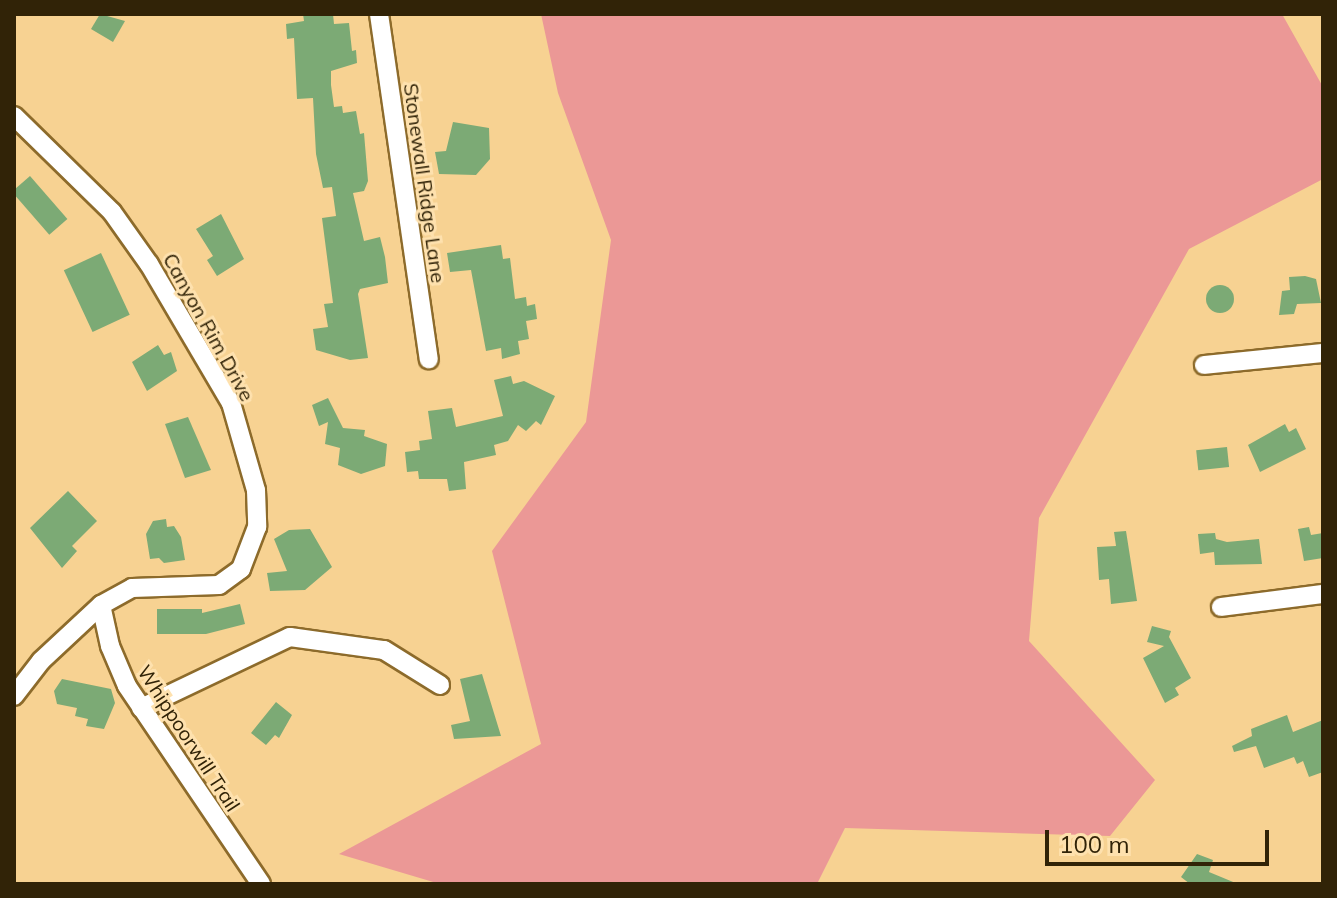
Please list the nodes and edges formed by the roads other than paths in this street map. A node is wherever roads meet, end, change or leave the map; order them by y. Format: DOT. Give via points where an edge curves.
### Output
graph roads {
  1 [pos="379,14"];
  2 [pos="14,116"];
  3 [pos="1323,353"];
  4 [pos="429,359"];
  5 [pos="1204,365"];
  6 [pos="1323,594"];
  7 [pos="101,605"];
  8 [pos="1221,607"];
  9 [pos="440,685"];
  10 [pos="14,696"];
  11 [pos="141,708"];
  12 [pos="261,884"];
  1 -- 4 [label="street, Stonewall Ridge Lane"];
  2 -- 7 [label="street, Canyon Rim Drive" via="112,212 149,264 231,403 256,490 257,527 241,569 219,585 132,588"];
  3 -- 5 [label="street"];
  6 -- 8 [label="street"];
  7 -- 10 [label="street, Canyon Rim Drive" via="41,661"];
  7 -- 11 [label="street, Whippoorwill Trail" via="116,665"];
  9 -- 11 [label="street" via="384,650 290,637"];
  11 -- 12 [label="street, Whippoorwill Trail"];
}
